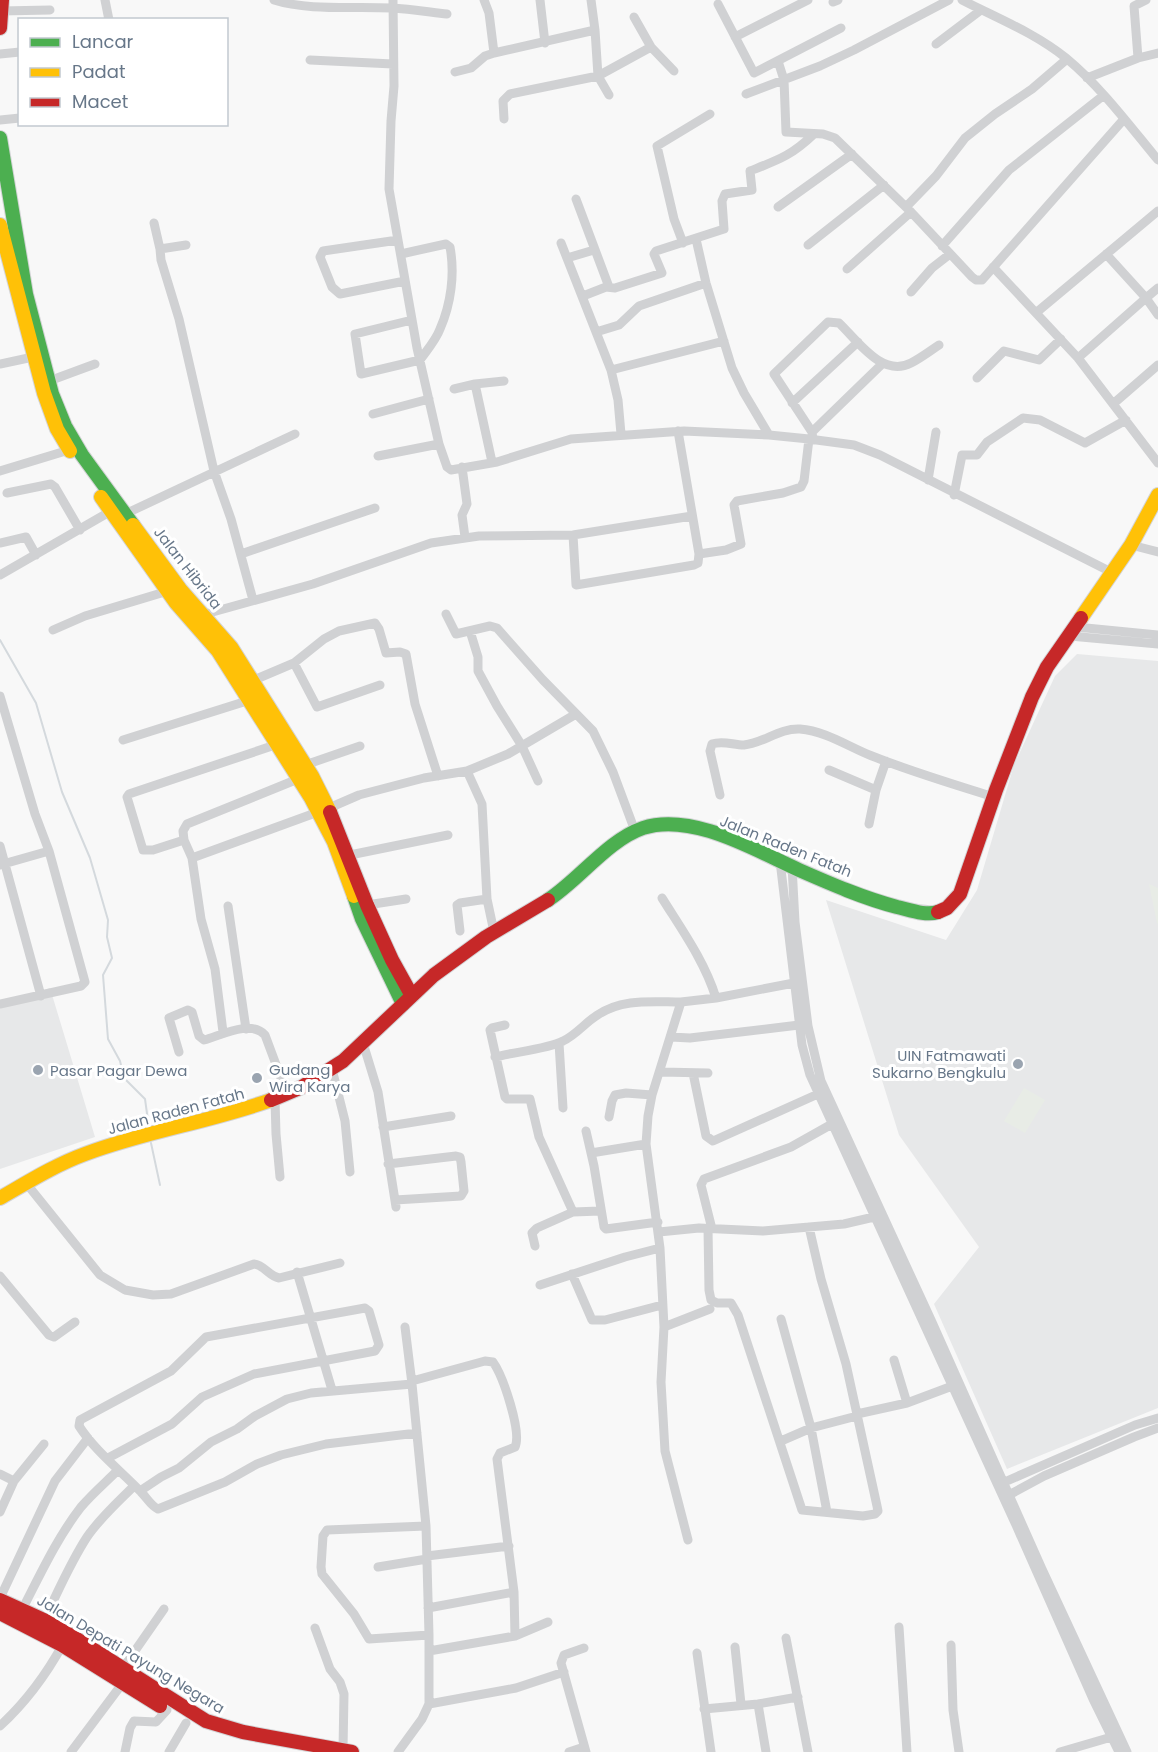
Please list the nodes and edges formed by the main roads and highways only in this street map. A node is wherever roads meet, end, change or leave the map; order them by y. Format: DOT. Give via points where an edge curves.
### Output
graph roads {
  1 [pos="2,6"];
  2 [pos="0,28"];
  3 [pos="0,138"];
  4 [pos="0,225"];
  5 [pos="12,249"];
  6 [pos="21,297"];
  7 [pos="1158,495"];
  8 [pos="118,512"];
  9 [pos="130,528"];
  10 [pos="323,810"];
  11 [pos="408,1000"];
  12 [pos="0,1198"];
  13 [pos="0,1599"];
  14 [pos="0,1612"];
  15 [pos="125,1675"];
  16 [pos="347,1750"];
  17 [pos="296,1752"];
  1 -- 2 [label="main road"];
  3 -- 5 [label="main road, Jalan Hibrida"];
  4 -- 5 [label="main road"];
  5 -- 6 [label="main road, Jalan Hibrida"];
  6 -- 8 [label="main road, Jalan Hibrida" via="65,426"];
  6 -- 8 [label="main road" via="42,392 58,433"];
  7 -- 11 [label="main road, Jalan Raden Fatah" via="1113,573 1047,667 1032,697 964,885 953,903 926,913 886,904 701,830 651,826 635,831 562,890 447,965"];
  8 -- 9 [label="main road, Jalan Hibrida"];
  9 -- 10 [label="main road" via="168,591 218,651 298,779"];
  9 -- 10 [label="main road, Jalan Hibrida" via="231,647 254,680 305,765"];
  10 -- 11 [label="main road, Jalan Hibrida" via="350,855"];
  10 -- 11 [label="main road" via="362,919"];
  11 -- 12 [label="main road, Jalan Raden Fatah" via="363,1043 308,1084 281,1097 66,1161"];
  13 -- 15 [label="main road, Jalan Depati Payung Negara" via="45,1620"];
  14 -- 15 [label="main road, Jalan Depati Payung Negara"];
  15 -- 16 [label="main road, Jalan Depati Payung Negara" via="219,1727"];
  15 -- 17 [label="main road, Jalan Depati Payung Negara" via="186,1723 239,1743"];
}
